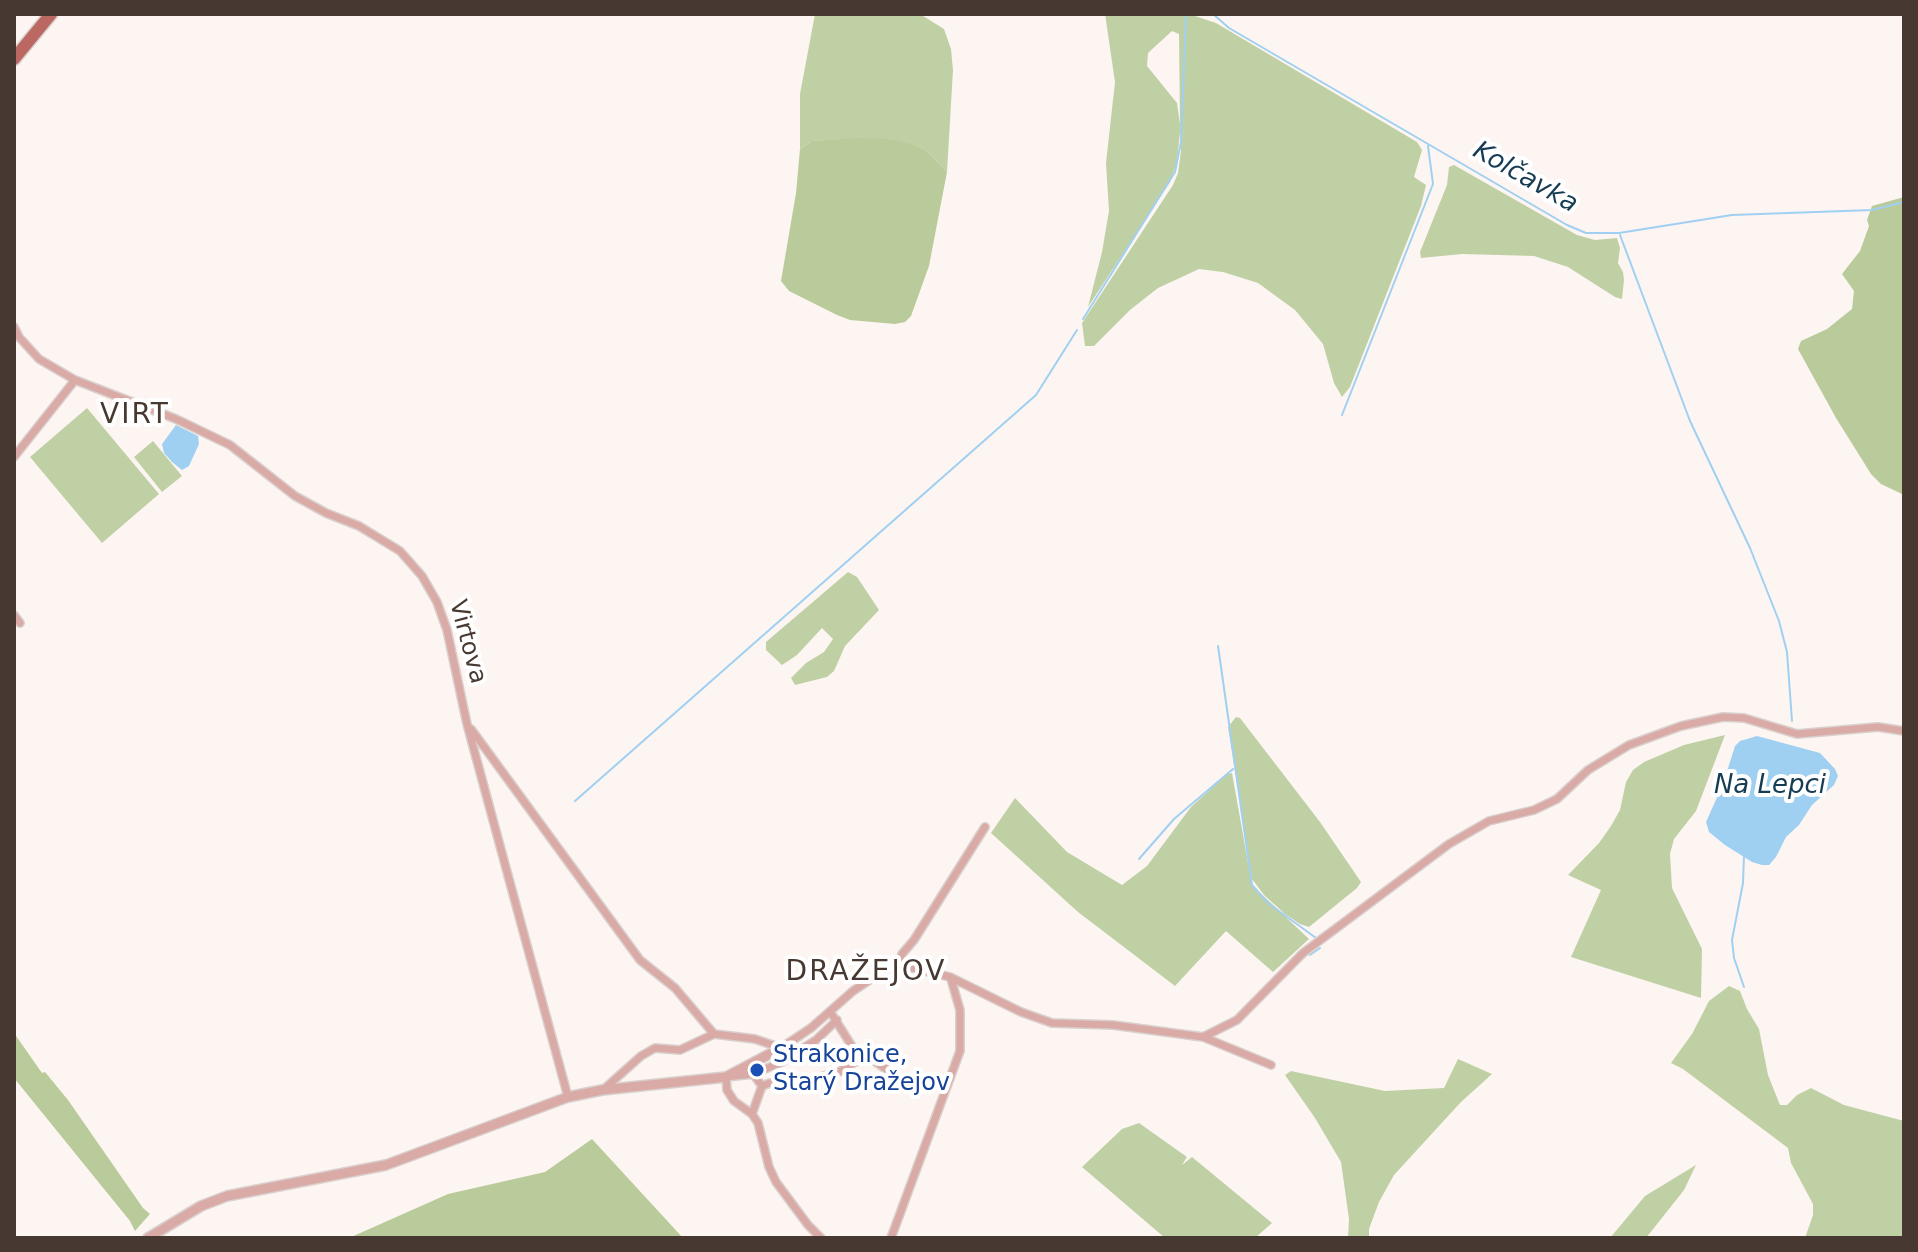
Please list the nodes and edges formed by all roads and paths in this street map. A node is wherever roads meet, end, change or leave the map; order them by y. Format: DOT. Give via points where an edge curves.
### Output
graph roads {
  1 [pos="51,14"];
  2 [pos="14,59"];
  3 [pos="14,327"];
  4 [pos="75,380"];
  5 [pos="14,457"];
  6 [pos="14,615"];
  7 [pos="20,623"];
  8 [pos="467,724"];
  9 [pos="1904,731"];
  10 [pos="985,827"];
  11 [pos="899,965"];
  12 [pos="950,977"];
  13 [pos="974,989"];
  14 [pos="958,996"];
  15 [pos="831,1013"];
  16 [pos="837,1020"];
  17 [pos="714,1034"];
  18 [pos="1203,1037"];
  19 [pos="781,1048"];
  20 [pos="860,1059"];
  21 [pos="1271,1065"];
  22 [pos="753,1074"];
  23 [pos="895,1075"];
  24 [pos="726,1077"];
  25 [pos="762,1086"];
  26 [pos="602,1090"];
  27 [pos="568,1097"];
  28 [pos="752,1114"];
  29 [pos="808,1225"];
  30 [pos="148,1238"];
  31 [pos="811,1238"];
  32 [pos="821,1238"];
  33 [pos="891,1238"];
  1 -- 2 [label="main road"];
  3 -- 4 [label="street, Virtova" via="39,359"];
  4 -- 5 [label="street"];
  4 -- 8 [label="street, Virtova" via="208,433 312,506 400,551 437,602"];
  6 -- 7 [label="street"];
  8 -- 17 [label="street" via="640,960 675,988"];
  8 -- 27 [label="street, Virtova"];
  9 -- 18 [label="street" via="1878,727 1797,734 1723,717 1629,745 1588,770 1557,799 1489,821 1449,844 1303,953 1237,1020"];
  10 -- 11 [label="street"];
  11 -- 12 [label="street"];
  11 -- 15 [label="street" via="853,991"];
  12 -- 13 [label="street"];
  12 -- 14 [label="street"];
  13 -- 14 [label="street"];
  13 -- 18 [label="street" via="1052,1023"];
  14 -- 33 [label="street" via="960,1051"];
  15 -- 16 [label="street"];
  15 -- 19 [label="street"];
  16 -- 20 [label="street"];
  16 -- 22 [label="street" via="782,1062"];
  17 -- 19 [label="street"];
  17 -- 26 [label="street" via="680,1050 655,1048"];
  18 -- 21 [label="street"];
  19 -- 24 [label="street"];
  20 -- 23 [label="street" via="870,1058"];
  20 -- 25 [label="street" via="839,1072"];
  22 -- 24 [label="street"];
  22 -- 25 [label="street"];
  24 -- 26 [label="street"];
  24 -- 28 [label="street" via="734,1101"];
  25 -- 28 [label="street"];
  26 -- 27 [label="street"];
  27 -- 30 [label="street" via="386,1165 214,1200"];
  28 -- 29 [label="street" via="776,1182"];
  29 -- 31 [label="street"];
  29 -- 32 [label="street"];
}
